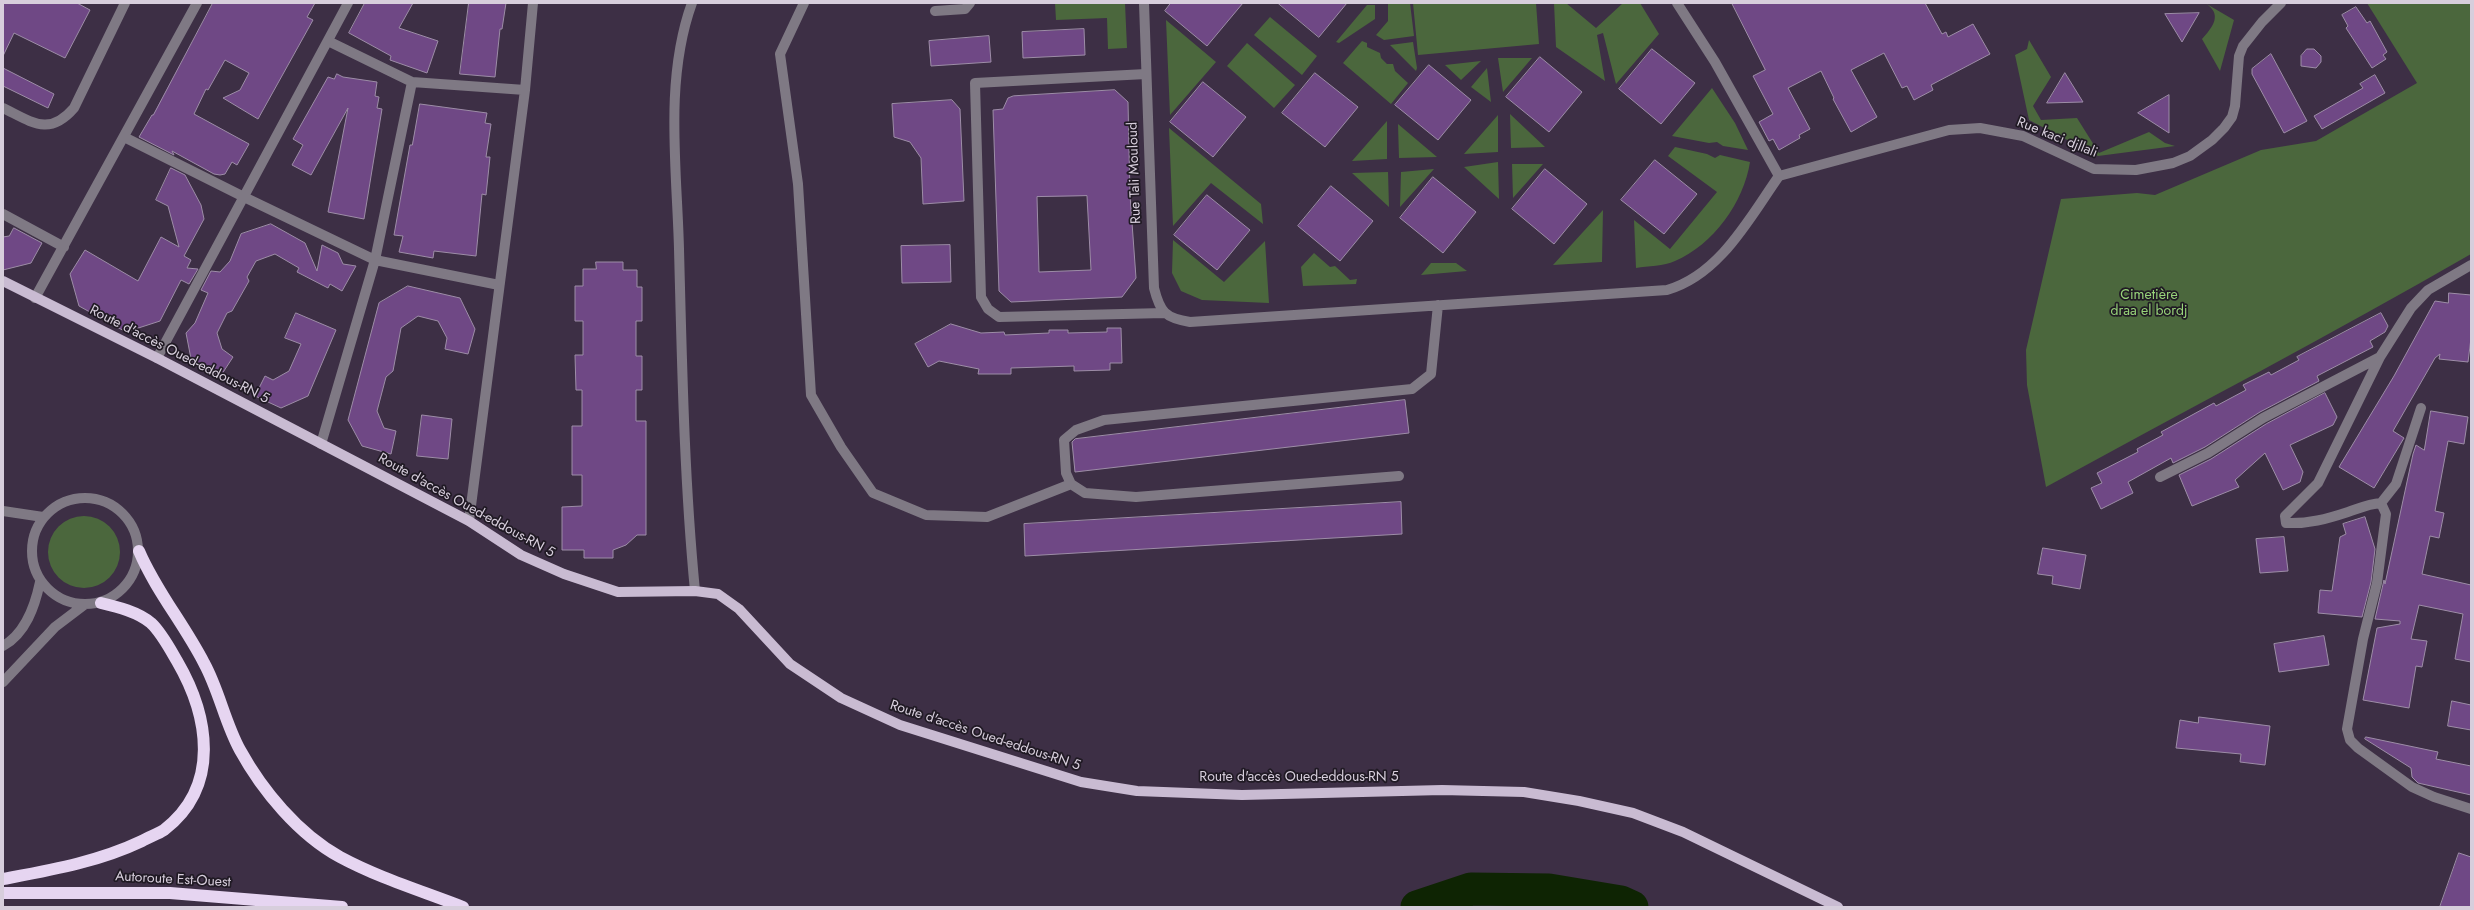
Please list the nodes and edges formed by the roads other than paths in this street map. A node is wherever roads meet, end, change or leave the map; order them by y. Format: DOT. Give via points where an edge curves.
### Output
graph roads {
  1 [pos="125,3"];
  2 [pos="197,3"];
  3 [pos="348,3"];
  4 [pos="533,3"];
  5 [pos="692,3"];
  6 [pos="804,3"];
  7 [pos="970,3"];
  8 [pos="1144,3"];
  9 [pos="1677,3"];
  10 [pos="2281,3"];
  11 [pos="935,11"];
  12 [pos="328,41"];
  13 [pos="1146,74"];
  14 [pos="412,82"];
  15 [pos="525,90"];
  16 [pos="3,108"];
  17 [pos="124,137"];
  18 [pos="1780,176"];
  19 [pos="244,197"];
  20 [pos="3,214"];
  21 [pos="64,247"];
  22 [pos="375,260"];
  23 [pos="2471,265"];
  24 [pos="3,281"];
  25 [pos="499,285"];
  26 [pos="35,298"];
  27 [pos="1438,306"];
  28 [pos="1164,313"];
  29 [pos="2380,357"];
  30 [pos="157,358"];
  31 [pos="2421,408"];
  32 [pos="322,444"];
  33 [pos="1399,476"];
  34 [pos="2160,477"];
  35 [pos="1071,484"];
  36 [pos="2381,503"];
  37 [pos="3,511"];
  38 [pos="43,517"];
  39 [pos="468,521"];
  40 [pos="139,551"];
  41 [pos="40,582"];
  42 [pos="694,590"];
  43 [pos="101,603"];
  44 [pos="84,605"];
  45 [pos="3,646"];
  46 [pos="3,682"];
  47 [pos="2471,809"];
  48 [pos="3,879"];
  49 [pos="3,893"];
  50 [pos="342,907"];
  51 [pos="463,907"];
  52 [pos="1838,907"];
  1 -- 16 [label="street" via="74,108 63,121 48,125 34,123"];
  2 -- 17 [label="street"];
  3 -- 12 [label="street"];
  4 -- 15 [label="street"];
  5 -- 42 [label="street" via="682,34 675,104 686,502"];
  6 -- 35 [label="street" via="780,54 798,184 811,394 841,447 873,493 926,515 987,517"];
  7 -- 11 [label="street" via="964,9"];
  8 -- 13 [label="street, Rue Tali Mouloud"];
  9 -- 18 [label="street" via="1715,62"];
  10 -- 18 [label="street, Rue kaci djllali" via="2243,46 2239,56 2232,117 2212,140 2190,156 2173,163 2136,170 2094,169 2022,136 1980,128 1950,130"];
  12 -- 14 [label="street"];
  12 -- 19 [label="street"];
  13 -- 28 [label="street, Rue Tali Mouloud" via="1154,288"];
  13 -- 28 [label="street" via="975,83 981,297 988,309 999,317"];
  14 -- 15 [label="street"];
  14 -- 22 [label="street"];
  15 -- 25 [label="street"];
  17 -- 19 [label="street"];
  17 -- 21 [label="street"];
  18 -- 27 [label="street" via="1738,235 1708,267 1680,286 1667,290"];
  19 -- 22 [label="street"];
  19 -- 30 [label="street"];
  20 -- 21 [label="street"];
  21 -- 26 [label="street"];
  22 -- 25 [label="street"];
  22 -- 32 [label="street"];
  23 -- 29 [label="street" via="2428,290 2418,299"];
  24 -- 26 [label="main road, Route d'accès Oued-eddous-RN 5"];
  25 -- 39 [label="street"];
  26 -- 30 [label="main road, Route d'accès Oued-eddous-RN 5"];
  27 -- 28 [label="street" via="1190,322 1174,319"];
  27 -- 35 [label="street" via="1432,374 1412,389 1104,420 1076,430 1064,440 1066,473"];
  29 -- 34 [label="street" via="2263,418 2208,453"];
  29 -- 36 [label="street" via="2321,478 2285,516 2286,523 2308,523 2369,504"];
  30 -- 32 [label="main road, Route d'accès Oued-eddous-RN 5"];
  31 -- 36 [label="street" via="2396,484"];
  32 -- 39 [label="main road, Route d'accès Oued-eddous-RN 5"];
  33 -- 35 [label="street" via="1136,497 1085,493"];
  36 -- 47 [label="street" via="2386,514 2377,583 2363,639 2348,729 2350,740 2412,787 2434,798"];
  37 -- 38 [label="street"];
  38 -- 40 [label="street" via="58,505 75,498 94,498 112,505 126,516 135,532"];
  38 -- 41 [label="street" via="34,532 31,549 33,566"];
  39 -- 42 [label="main road, Route d'accès Oued-eddous-RN 5" via="521,555 564,574 618,592"];
  40 -- 43 [label="street" via="136,568 129,583 117,595"];
  40 -- 51 [label="highway" via="149,576 190,637 205,665 239,748 260,784 286,814 318,842 339,856"];
  41 -- 44 [label="street" via="52,594 67,602"];
  41 -- 45 [label="street" via="34,607 22,627"];
  42 -- 52 [label="main road, Route d'accès Oued-eddous-RN 5" via="718,594 734,605 790,664 841,698 900,725 1081,782 1136,791 1242,795 1442,790 1524,792 1633,813 1683,832"];
  43 -- 44 [label="street"];
  43 -- 48 [label="highway" via="126,609 151,623 183,672 195,698 202,723 204,752 198,784 187,808 163,830 132,846 98,859"];
  44 -- 46 [label="street" via="55,627"];
  49 -- 50 [label="highway, Autoroute Est-Ouest" via="170,893"];
}
